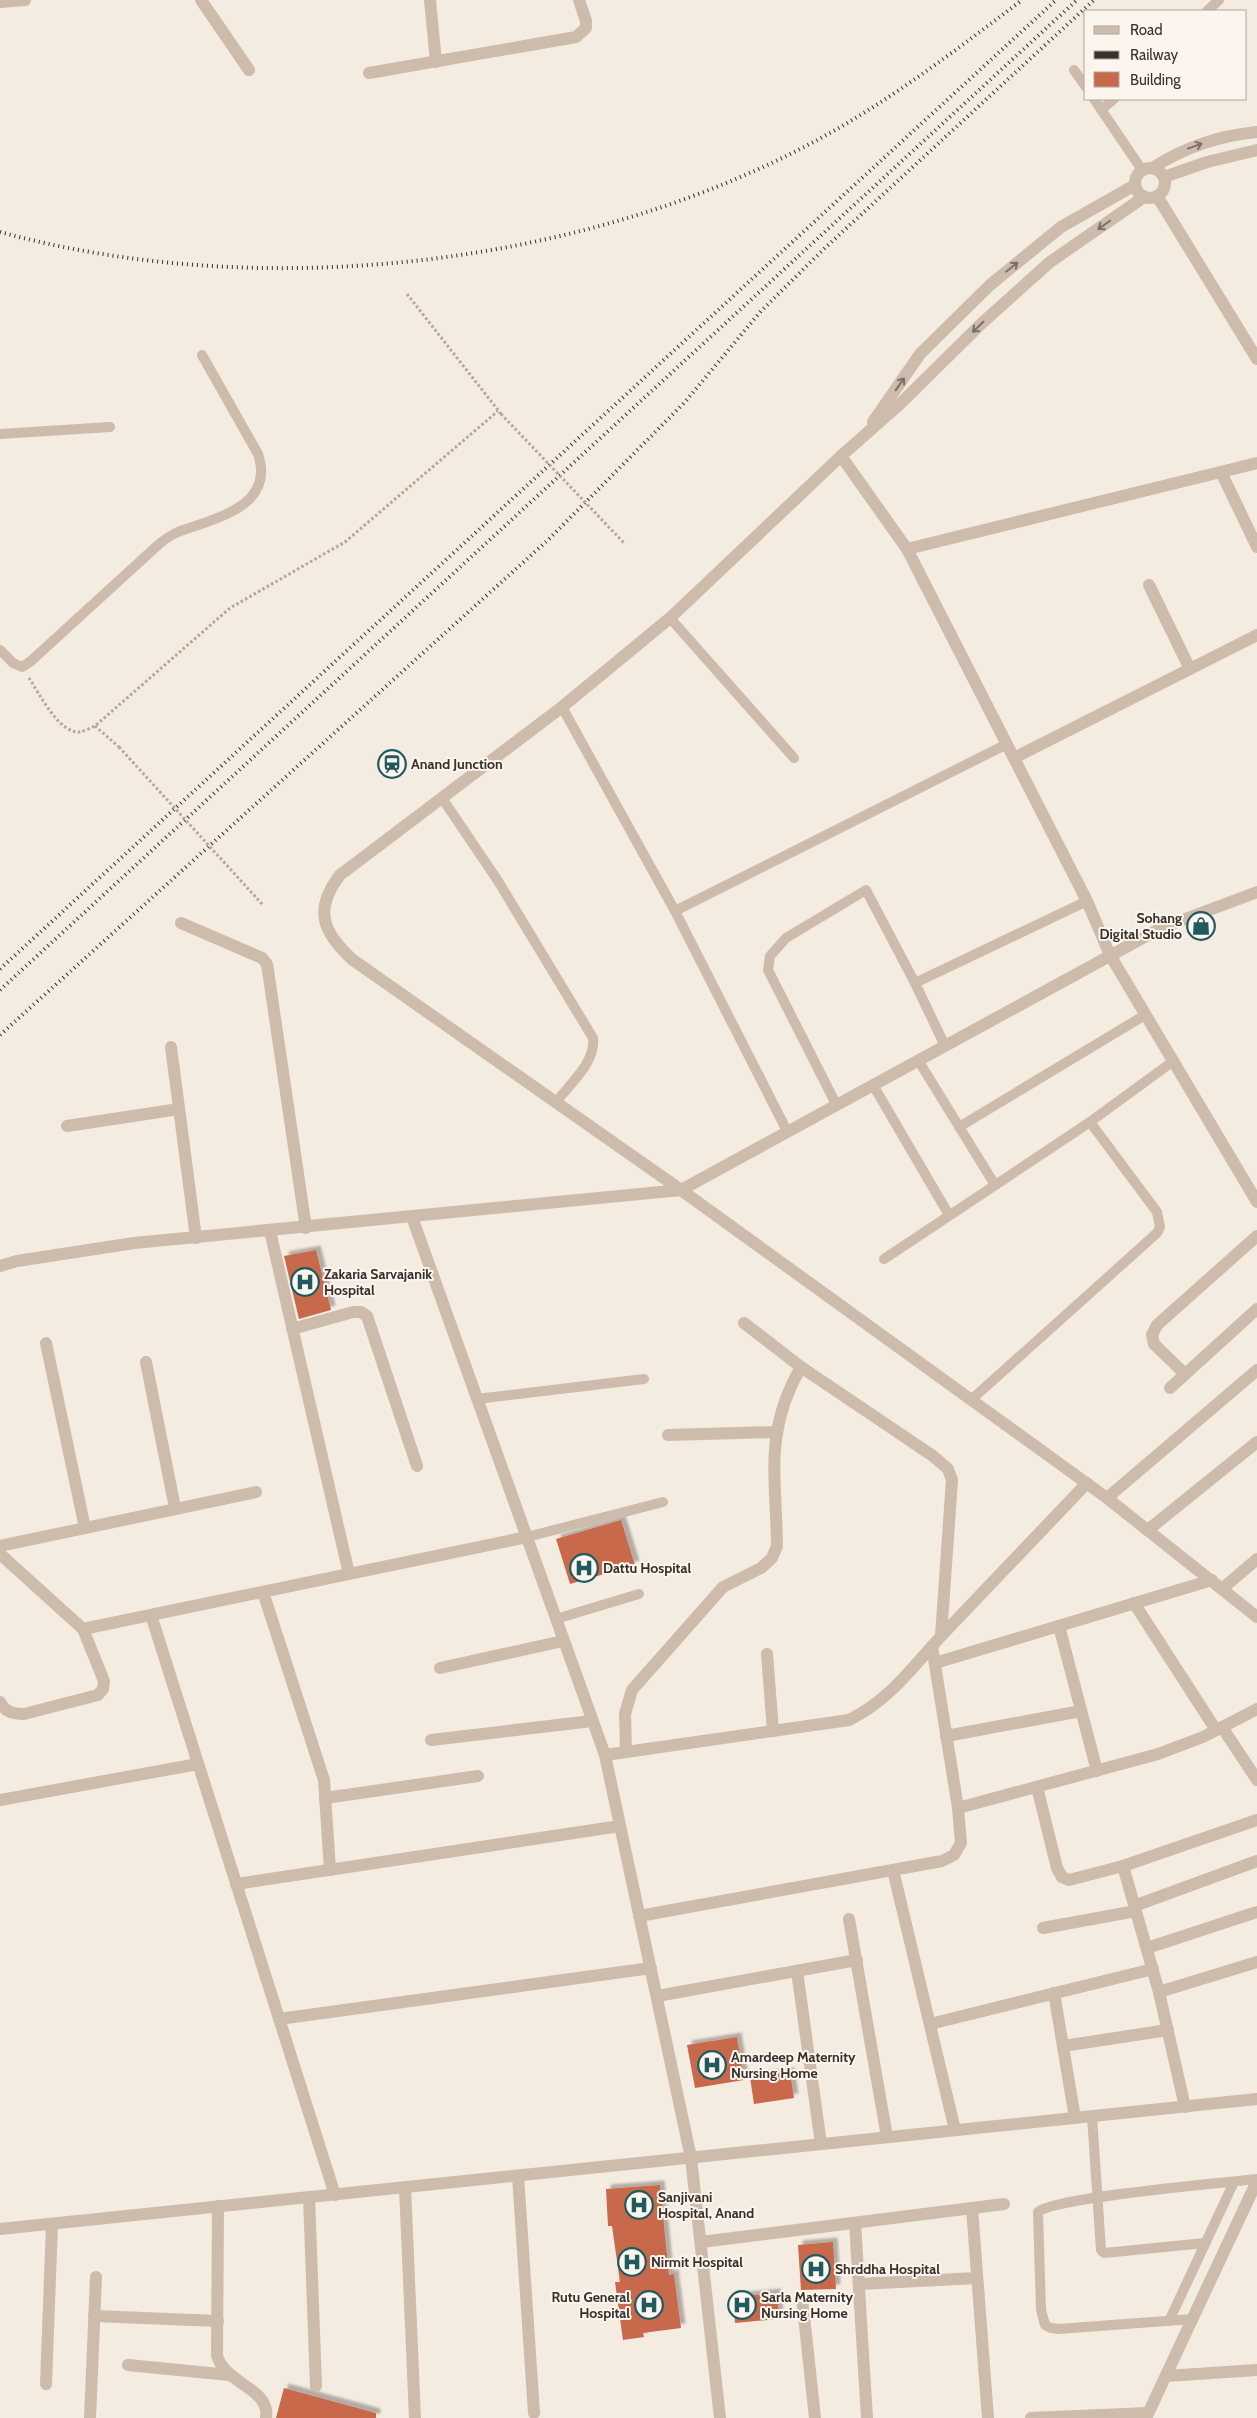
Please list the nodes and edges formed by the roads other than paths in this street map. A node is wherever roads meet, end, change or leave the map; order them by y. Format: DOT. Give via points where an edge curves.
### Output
graph roads {
  1 [pos="25,0"];
  2 [pos="430,0"];
  3 [pos="579,0"];
  4 [pos="1219,0"];
  5 [pos="0,2"];
  6 [pos="207,2"];
  7 [pos="1208,10"];
  8 [pos="436,62"];
  9 [pos="250,70"];
  10 [pos="1074,70"];
  11 [pos="370,73"];
  12 [pos="1084,84"];
  13 [pos="1095,100"];
  14 [pos="1113,100"];
  15 [pos="1102,110"];
  16 [pos="1257,132"];
  17 [pos="1257,150"];
  18 [pos="1147,169"];
  19 [pos="1164,177"];
  20 [pos="1135,185"];
  21 [pos="1150,196"];
  22 [pos="202,355"];
  23 [pos="1257,360"];
  24 [pos="110,427"];
  25 [pos="0,434"];
  26 [pos="862,438"];
  27 [pos="841,456"];
  28 [pos="1257,463"];
  29 [pos="1221,472"];
  30 [pos="1251,524"];
  31 [pos="1257,547"];
  32 [pos="907,549"];
  33 [pos="1149,585"];
  34 [pos="670,618"];
  35 [pos="1257,635"];
  36 [pos="0,650"];
  37 [pos="1190,669"];
  38 [pos="562,707"];
  39 [pos="1007,744"];
  40 [pos="794,758"];
  41 [pos="1014,758"];
  42 [pos="442,798"];
  43 [pos="1257,892"];
  44 [pos="1087,901"];
  45 [pos="675,911"];
  46 [pos="181,923"];
  47 [pos="1110,955"];
  48 [pos="915,983"];
  49 [pos="1145,1015"];
  50 [pos="944,1046"];
  51 [pos="171,1047"];
  52 [pos="918,1060"];
  53 [pos="1172,1062"];
  54 [pos="873,1084"];
  55 [pos="556,1102"];
  56 [pos="836,1104"];
  57 [pos="179,1108"];
  58 [pos="1090,1122"];
  59 [pos="67,1126"];
  60 [pos="959,1127"];
  61 [pos="787,1131"];
  62 [pos="995,1185"];
  63 [pos="681,1190"];
  64 [pos="1257,1202"];
  65 [pos="949,1215"];
  66 [pos="412,1217"];
  67 [pos="306,1228"];
  68 [pos="270,1232"];
  69 [pos="1257,1236"];
  70 [pos="196,1238"];
  71 [pos="884,1258"];
  72 [pos="0,1266"];
  73 [pos="1257,1309"];
  74 [pos="744,1323"];
  75 [pos="292,1329"];
  76 [pos="46,1342"];
  77 [pos="146,1362"];
  78 [pos="801,1367"];
  79 [pos="1257,1370"];
  80 [pos="1185,1374"];
  81 [pos="644,1380"];
  82 [pos="1170,1388"];
  83 [pos="477,1399"];
  84 [pos="972,1400"];
  85 [pos="776,1432"];
  86 [pos="668,1435"];
  87 [pos="1257,1442"];
  88 [pos="417,1466"];
  89 [pos="1087,1483"];
  90 [pos="256,1492"];
  91 [pos="1107,1498"];
  92 [pos="663,1502"];
  93 [pos="175,1508"];
  94 [pos="85,1528"];
  95 [pos="1148,1530"];
  96 [pos="527,1537"];
  97 [pos="0,1546"];
  98 [pos="0,1554"];
  99 [pos="1257,1559"];
  100 [pos="349,1574"];
  101 [pos="1212,1580"];
  102 [pos="1223,1588"];
  103 [pos="263,1592"];
  104 [pos="639,1594"];
  105 [pos="1134,1603"];
  106 [pos="151,1616"];
  107 [pos="1257,1617"];
  108 [pos="556,1619"];
  109 [pos="1059,1626"];
  110 [pos="83,1630"];
  111 [pos="942,1636"];
  112 [pos="564,1641"];
  113 [pos="932,1646"];
  114 [pos="767,1654"];
  115 [pos="934,1663"];
  116 [pos="440,1668"];
  117 [pos="0,1702"];
  118 [pos="1257,1709"];
  119 [pos="1081,1711"];
  120 [pos="592,1721"];
  121 [pos="1219,1729"];
  122 [pos="773,1731"];
  123 [pos="946,1736"];
  124 [pos="431,1740"];
  125 [pos="626,1752"];
  126 [pos="604,1755"];
  127 [pos="198,1764"];
  128 [pos="1097,1771"];
  129 [pos="478,1776"];
  130 [pos="1257,1780"];
  131 [pos="1037,1788"];
  132 [pos="325,1798"];
  133 [pos="0,1800"];
  134 [pos="958,1808"];
  135 [pos="1257,1820"];
  136 [pos="620,1826"];
  137 [pos="1257,1861"];
  138 [pos="1123,1866"];
  139 [pos="330,1870"];
  140 [pos="893,1870"];
  141 [pos="236,1884"];
  142 [pos="1135,1909"];
  143 [pos="1257,1912"];
  144 [pos="639,1916"];
  145 [pos="849,1919"];
  146 [pos="1043,1928"];
  147 [pos="1147,1948"];
  148 [pos="857,1960"];
  149 [pos="1257,1962"];
  150 [pos="651,1968"];
  151 [pos="1153,1969"];
  152 [pos="797,1971"];
  153 [pos="1160,1992"];
  154 [pos="1054,1993"];
  155 [pos="657,1996"];
  156 [pos="279,2019"];
  157 [pos="930,2024"];
  158 [pos="1168,2030"];
  159 [pos="1063,2046"];
  160 [pos="1257,2099"];
  161 [pos="1185,2107"];
  162 [pos="1092,2116"];
  163 [pos="1075,2118"];
  164 [pos="955,2130"];
  165 [pos="887,2137"];
  166 [pos="821,2144"];
  167 [pos="691,2158"];
  168 [pos="518,2176"];
  169 [pos="1257,2180"];
  170 [pos="1234,2182"];
  171 [pos="405,2187"];
  172 [pos="335,2194"];
  173 [pos="309,2197"];
  174 [pos="1097,2198"];
  175 [pos="1004,2204"];
  176 [pos="218,2206"];
  177 [pos="972,2208"];
  178 [pos="855,2223"];
  179 [pos="52,2224"];
  180 [pos="0,2229"];
  181 [pos="701,2242"];
  182 [pos="1205,2243"];
  183 [pos="96,2277"];
  184 [pos="977,2278"];
  185 [pos="859,2284"];
  186 [pos="802,2298"];
  187 [pos="94,2316"];
  188 [pos="1193,2319"];
  189 [pos="1169,2321"];
  190 [pos="218,2322"];
  191 [pos="128,2365"];
  192 [pos="1257,2370"];
  193 [pos="230,2375"];
  194 [pos="1166,2376"];
  195 [pos="46,2384"];
  196 [pos="316,2386"];
  197 [pos="534,2413"];
  198 [pos="1147,2416"];
  199 [pos="90,2418"];
  200 [pos="266,2418"];
  201 [pos="415,2418"];
  202 [pos="720,2418"];
  203 [pos="815,2418"];
  204 [pos="867,2418"];
  205 [pos="988,2418"];
  206 [pos="1031,2418"];
  1 -- 5 [label="street"];
  2 -- 8 [label="street"];
  3 -- 8 [label="street" via="586,28 576,37"];
  4 -- 7 [label="lane"];
  6 -- 9 [label="street"];
  8 -- 11 [label="street"];
  10 -- 12 [label="lane"];
  13 -- 15 [label="lane"];
  14 -- 15 [label="lane"];
  15 -- 18 [label="lane"];
  18 -- 16 [label="street, one-way" via="1202,143"];
  17 -- 19 [label="street"];
  18 -- 19 [label="street" via="1159,171"];
  18 -- 20 [label="street" via="1136,179"];
  19 -- 21 [label="street" via="1162,192"];
  20 -- 21 [label="street" via="1138,192"];
  26 -- 20 [label="street, one-way" via="920,354 990,285 1061,228"];
  21 -- 23 [label="street"];
  21 -- 26 [label="street, one-way" via="1050,262"];
  22 -- 36 [label="lane" via="258,454 262,467 249,499 234,512 175,533 158,545 31,662 22,667"];
  24 -- 25 [label="lane"];
  26 -- 27 [label="street"];
  27 -- 32 [label="street"];
  27 -- 34 [label="street"];
  28 -- 29 [label="street"];
  29 -- 30 [label="street"];
  29 -- 32 [label="street"];
  30 -- 31 [label="street"];
  32 -- 39 [label="street"];
  33 -- 37 [label="street"];
  34 -- 38 [label="street"];
  34 -- 40 [label="lane"];
  35 -- 37 [label="street"];
  37 -- 41 [label="street"];
  38 -- 42 [label="street"];
  38 -- 45 [label="lane"];
  39 -- 41 [label="street"];
  39 -- 45 [label="lane"];
  41 -- 44 [label="street"];
  42 -- 55 [label="lane" via="498,881 593,1038 594,1049 590,1059"];
  42 -- 55 [label="street" via="340,875 329,890 326,925 334,942 353,960"];
  43 -- 47 [label="street" via="1161,928"];
  44 -- 47 [label="street"];
  44 -- 48 [label="lane"];
  45 -- 61 [label="lane"];
  46 -- 67 [label="street" via="262,958 267,964"];
  47 -- 49 [label="street"];
  47 -- 50 [label="street"];
  48 -- 50 [label="lane"];
  48 -- 56 [label="lane" via="866,890 786,938 770,956 768,970"];
  49 -- 53 [label="street"];
  49 -- 60 [label="lane"];
  50 -- 52 [label="street"];
  51 -- 57 [label="street"];
  52 -- 54 [label="street"];
  52 -- 60 [label="lane"];
  53 -- 58 [label="lane"];
  53 -- 64 [label="street"];
  54 -- 56 [label="street"];
  54 -- 65 [label="lane"];
  55 -- 63 [label="street"];
  56 -- 61 [label="street"];
  57 -- 59 [label="street"];
  57 -- 70 [label="street"];
  58 -- 62 [label="lane"];
  58 -- 84 [label="lane" via="1157,1212 1160,1227"];
  60 -- 62 [label="lane"];
  61 -- 63 [label="street"];
  62 -- 65 [label="lane"];
  63 -- 66 [label="street"];
  63 -- 84 [label="street"];
  65 -- 71 [label="lane"];
  66 -- 67 [label="street"];
  66 -- 83 [label="street"];
  67 -- 68 [label="street"];
  68 -- 70 [label="street"];
  68 -- 75 [label="street"];
  69 -- 80 [label="street" via="1157,1325 1152,1335 1154,1344"];
  70 -- 72 [label="street" via="134,1243"];
  73 -- 80 [label="street"];
  74 -- 78 [label="street"];
  75 -- 88 [label="street" via="353,1312 367,1316"];
  75 -- 100 [label="street"];
  76 -- 94 [label="street"];
  77 -- 93 [label="street"];
  78 -- 85 [label="street" via="789,1388"];
  78 -- 111 [label="street" via="934,1456 948,1469 952,1480"];
  79 -- 91 [label="street"];
  80 -- 82 [label="street"];
  81 -- 83 [label="lane"];
  83 -- 96 [label="street"];
  84 -- 89 [label="street"];
  85 -- 86 [label="street"];
  85 -- 125 [label="street" via="777,1546 772,1558 761,1568 723,1586 632,1690 625,1714"];
  87 -- 95 [label="street"];
  89 -- 91 [label="street"];
  89 -- 111 [label="street"];
  90 -- 93 [label="street"];
  91 -- 95 [label="street"];
  92 -- 96 [label="lane"];
  93 -- 94 [label="street"];
  94 -- 97 [label="street"];
  95 -- 101 [label="street"];
  96 -- 100 [label="street"];
  96 -- 108 [label="street"];
  98 -- 110 [label="street"];
  99 -- 102 [label="street"];
  100 -- 103 [label="street"];
  101 -- 102 [label="street"];
  101 -- 105 [label="street"];
  102 -- 107 [label="street"];
  103 -- 106 [label="street"];
  103 -- 132 [label="street" via="324,1780"];
  104 -- 108 [label="lane"];
  105 -- 109 [label="street"];
  105 -- 121 [label="street"];
  106 -- 110 [label="street"];
  106 -- 127 [label="street"];
  108 -- 112 [label="street"];
  109 -- 115 [label="street"];
  109 -- 119 [label="street"];
  110 -- 117 [label="street" via="104,1681 98,1696 13,1714"];
  111 -- 113 [label="street"];
  112 -- 116 [label="street"];
  112 -- 120 [label="street"];
  113 -- 115 [label="street"];
  113 -- 122 [label="street" via="888,1696 870,1710 849,1720"];
  114 -- 122 [label="street"];
  115 -- 123 [label="street"];
  118 -- 121 [label="street"];
  119 -- 123 [label="street"];
  119 -- 128 [label="street"];
  120 -- 124 [label="street"];
  120 -- 126 [label="street"];
  121 -- 128 [label="street" via="1158,1754"];
  121 -- 130 [label="street"];
  122 -- 125 [label="street"];
  123 -- 134 [label="street"];
  125 -- 126 [label="street"];
  126 -- 136 [label="street"];
  127 -- 133 [label="street"];
  127 -- 141 [label="street"];
  128 -- 131 [label="street"];
  129 -- 132 [label="street"];
  131 -- 134 [label="street"];
  131 -- 138 [label="street" via="1062,1877 1069,1880"];
  132 -- 139 [label="street"];
  134 -- 140 [label="street" via="961,1844 954,1855 942,1861"];
  135 -- 138 [label="street"];
  136 -- 139 [label="street"];
  136 -- 144 [label="street"];
  137 -- 142 [label="street"];
  138 -- 142 [label="street"];
  139 -- 141 [label="street"];
  140 -- 144 [label="street"];
  140 -- 157 [label="street"];
  141 -- 156 [label="street"];
  142 -- 146 [label="street"];
  142 -- 147 [label="street"];
  143 -- 147 [label="street"];
  144 -- 150 [label="street"];
  145 -- 148 [label="street"];
  147 -- 151 [label="street"];
  148 -- 152 [label="street"];
  148 -- 165 [label="street"];
  149 -- 153 [label="street"];
  150 -- 155 [label="street"];
  150 -- 156 [label="street"];
  151 -- 153 [label="street"];
  151 -- 154 [label="street"];
  152 -- 155 [label="street"];
  152 -- 166 [label="street"];
  153 -- 158 [label="street"];
  154 -- 157 [label="street"];
  154 -- 159 [label="street"];
  155 -- 167 [label="street"];
  156 -- 172 [label="street"];
  157 -- 164 [label="street"];
  158 -- 159 [label="street"];
  158 -- 161 [label="street"];
  159 -- 163 [label="street"];
  160 -- 161 [label="street"];
  161 -- 162 [label="street"];
  162 -- 163 [label="street"];
  162 -- 174 [label="lane"];
  163 -- 164 [label="street"];
  164 -- 165 [label="street"];
  165 -- 166 [label="street"];
  166 -- 167 [label="street"];
  167 -- 168 [label="street"];
  167 -- 181 [label="street"];
  168 -- 171 [label="street"];
  168 -- 197 [label="street"];
  169 -- 170 [label="lane"];
  169 -- 188 [label="street"];
  170 -- 174 [label="lane"];
  170 -- 182 [label="lane"];
  171 -- 172 [label="street"];
  171 -- 201 [label="street"];
  172 -- 173 [label="street"];
  173 -- 176 [label="street"];
  173 -- 196 [label="street"];
  174 -- 182 [label="lane" via="1104,2253"];
  174 -- 189 [label="lane" via="1048,2207 1038,2212 1041,2310 1045,2325 1058,2329"];
  175 -- 177 [label="street"];
  176 -- 179 [label="street"];
  176 -- 190 [label="street"];
  177 -- 178 [label="street"];
  177 -- 184 [label="street"];
  178 -- 181 [label="street"];
  178 -- 185 [label="street"];
  179 -- 180 [label="street"];
  179 -- 195 [label="street"];
  181 -- 202 [label="street"];
  182 -- 189 [label="lane"];
  183 -- 187 [label="street"];
  184 -- 185 [label="street"];
  184 -- 205 [label="street"];
  185 -- 204 [label="street"];
  186 -- 203 [label="street"];
  187 -- 190 [label="street"];
  187 -- 199 [label="street"];
  188 -- 189 [label="lane"];
  188 -- 194 [label="street"];
  190 -- 193 [label="street" via="217,2355 220,2366"];
  191 -- 193 [label="street"];
  192 -- 194 [label="street"];
  193 -- 200 [label="street" via="263,2401"];
  194 -- 198 [label="street"];
  198 -- 206 [label="street"];
}
